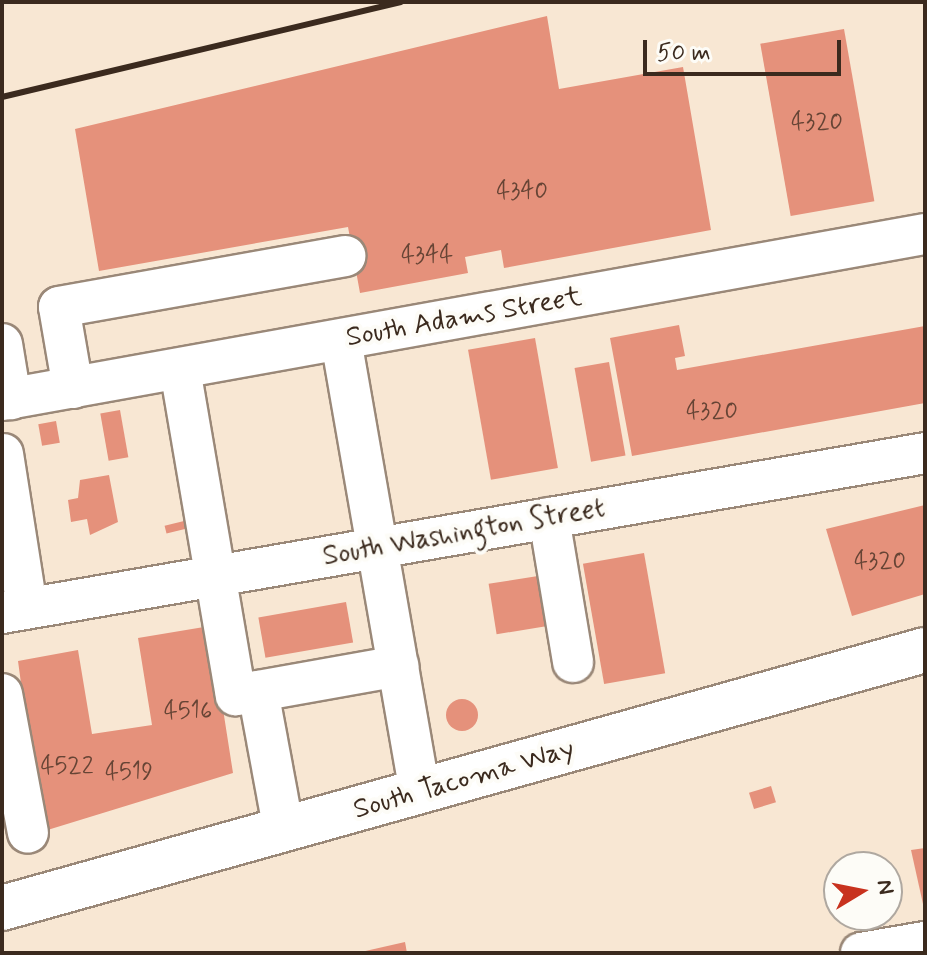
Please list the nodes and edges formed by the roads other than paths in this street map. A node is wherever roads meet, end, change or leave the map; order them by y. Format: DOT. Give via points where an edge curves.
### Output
graph roads {
  1 [pos="925,234"];
  2 [pos="346,256"];
  3 [pos="341,340"];
  4 [pos="2,344"];
  5 [pos="180,369"];
  6 [pos="73,388"];
  7 [pos="7,400"];
  8 [pos="925,453"];
  9 [pos="3,454"];
  10 [pos="549,518"];
  11 [pos="377,549"];
  12 [pos="216,576"];
  13 [pos="15,610"];
  14 [pos="925,650"];
  15 [pos="573,662"];
  16 [pos="398,666"];
  17 [pos="258,691"];
  18 [pos="2,694"];
  19 [pos="420,792"];
  20 [pos="284,831"];
  21 [pos="28,833"];
  22 [pos="2,908"];
  23 [pos="925,942"];
  24 [pos="861,953"];
  1 -- 3 [label="street, South Adams Street"];
  2 -- 6 [label="street" via="59,307"];
  3 -- 5 [label="street, South Adams Street"];
  3 -- 11 [label="street"];
  4 -- 7 [label="street"];
  5 -- 6 [label="street, South Adams Street"];
  5 -- 12 [label="street"];
  6 -- 7 [label="street, South Adams Street"];
  8 -- 10 [label="street, South Washington Street"];
  9 -- 13 [label="street"];
  10 -- 11 [label="street, South Washington Street"];
  10 -- 15 [label="street"];
  11 -- 12 [label="street, South Washington Street"];
  11 -- 16 [label="street"];
  12 -- 13 [label="street, South Washington Street"];
  12 -- 17 [label="street" via="236,695"];
  14 -- 19 [label="main road, South Tacoma Way"];
  16 -- 17 [label="street"];
  16 -- 19 [label="street"];
  17 -- 20 [label="street"];
  18 -- 21 [label="street"];
  19 -- 20 [label="main road, South Tacoma Way"];
  20 -- 22 [label="main road, South Tacoma Way"];
  23 -- 24 [label="street"];
}
